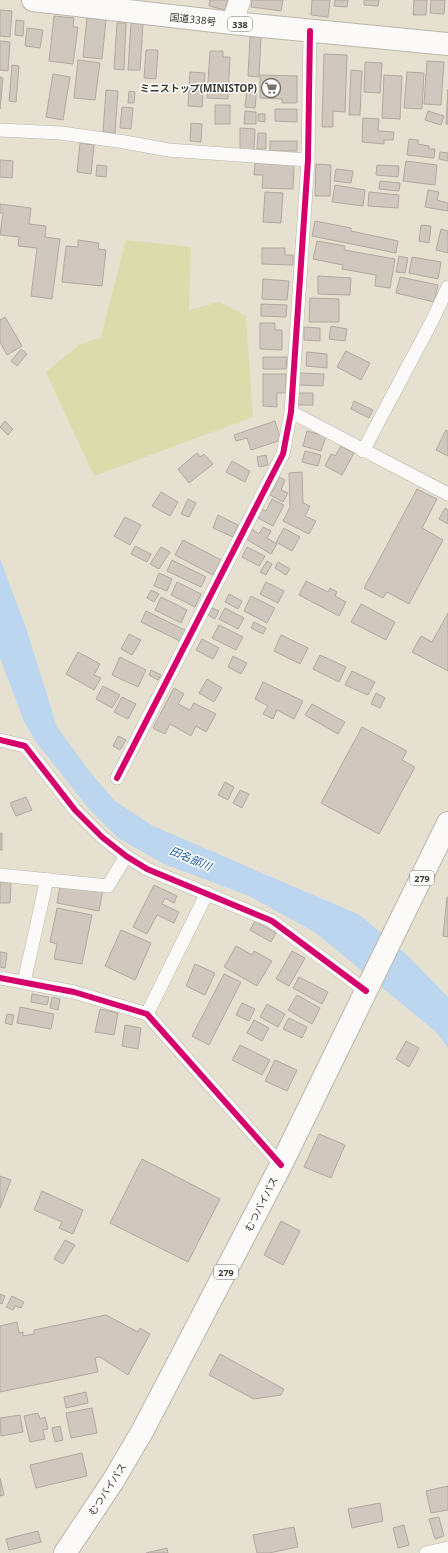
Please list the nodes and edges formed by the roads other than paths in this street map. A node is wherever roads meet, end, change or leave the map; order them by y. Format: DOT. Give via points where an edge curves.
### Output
graph roads {
  1 [pos="33,0"];
  2 [pos="240,0"];
  3 [pos="232,23"];
  4 [pos="310,31"];
  5 [pos="448,44"];
  6 [pos="0,130"];
  7 [pos="308,160"];
  8 [pos="448,287"];
  9 [pos="291,412"];
  10 [pos="364,451"];
  11 [pos="448,494"];
  12 [pos="0,740"];
  13 [pos="117,778"];
  14 [pos="448,823"];
  15 [pos="126,856"];
  16 [pos="0,875"];
  17 [pos="47,879"];
  18 [pos="207,893"];
  19 [pos="0,978"];
  20 [pos="24,982"];
  21 [pos="368,987"];
  22 [pos="147,1014"];
  23 [pos="281,1165"];
  24 [pos="448,1548"];
  25 [pos="65,1553"];
  26 [pos="426,1553"];
  1 -- 3 [label="highway, 国道338号 / 338"];
  2 -- 3 [label="main road"];
  3 -- 4 [label="highway, 国道338号 / 338"];
  4 -- 5 [label="highway, 国道338号 / 338"];
  4 -- 7 [label="street"];
  6 -- 7 [label="street" via="61,133 168,150"];
  7 -- 9 [label="street"];
  8 -- 10 [label="street"];
  9 -- 10 [label="street"];
  9 -- 13 [label="street" via="283,454"];
  10 -- 11 [label="street"];
  12 -- 15 [label="street" via="25,746 75,810"];
  14 -- 21 [label="highway, むつバイパス / 279"];
  15 -- 17 [label="street" via="108,886"];
  15 -- 18 [label="street" via="147,869"];
  16 -- 17 [label="street"];
  17 -- 20 [label="street"];
  18 -- 21 [label="street" via="272,921"];
  18 -- 22 [label="street"];
  19 -- 20 [label="street"];
  20 -- 22 [label="street" via="74,992"];
  21 -- 23 [label="highway, むつバイパス / 279"];
  22 -- 23 [label="street"];
  23 -- 25 [label="highway, むつバイパス / 279" via="143,1430"];
  24 -- 26 [label="street"];
}
